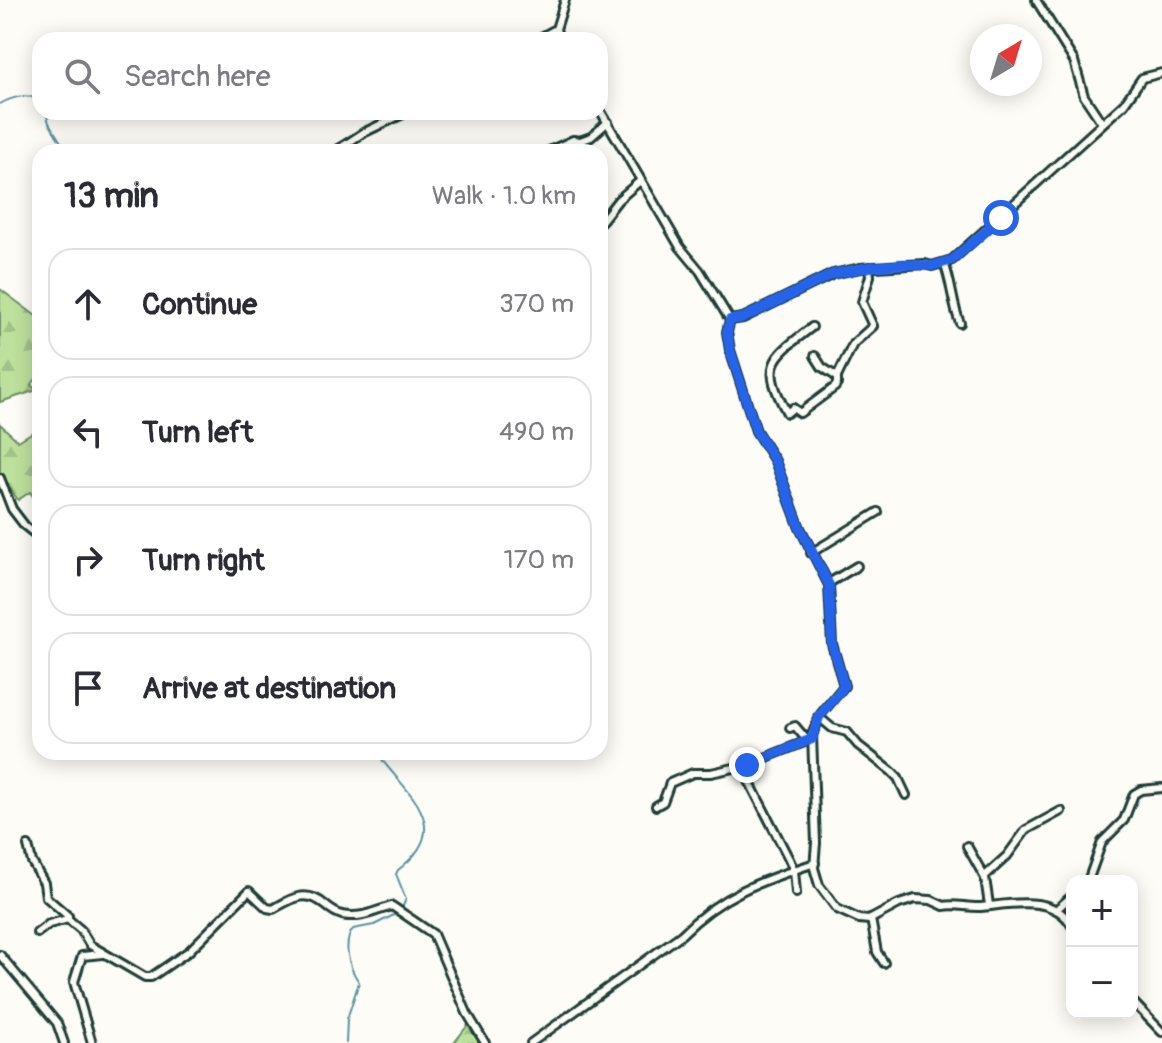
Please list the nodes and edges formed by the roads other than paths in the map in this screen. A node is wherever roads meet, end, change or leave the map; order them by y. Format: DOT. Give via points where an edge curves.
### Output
graph roads {
  1 [pos="565,0"];
  2 [pos="1036,0"];
  3 [pos="556,29"];
  4 [pos="551,32"];
  5 [pos="557,32"];
  6 [pos="1162,73"];
  7 [pos="390,120"];
  8 [pos="608,122"];
  9 [pos="1102,123"];
  10 [pos="346,144"];
  11 [pos="564,144"];
  12 [pos="640,181"];
  13 [pos="608,213"];
  14 [pos="944,263"];
  15 [pos="869,267"];
  16 [pos="730,320"];
  17 [pos="960,323"];
  18 [pos="812,327"];
  19 [pos="815,356"];
  20 [pos="837,377"];
  21 [pos="0,478"];
  22 [pos="878,512"];
  23 [pos="32,532"];
  24 [pos="811,553"];
  25 [pos="857,566"];
  26 [pos="829,583"];
  27 [pos="819,717"];
  28 [pos="790,728"];
  29 [pos="809,739"];
  30 [pos="749,781"];
  31 [pos="1162,788"];
  32 [pos="906,795"];
  33 [pos="656,806"];
  34 [pos="1061,811"];
  35 [pos="28,846"];
  36 [pos="967,846"];
  37 [pos="815,863"];
  38 [pos="794,870"];
  39 [pos="984,875"];
  40 [pos="1090,875"];
  41 [pos="796,893"];
  42 [pos="1066,901"];
  43 [pos="989,905"];
  44 [pos="1057,909"];
  45 [pos="1066,916"];
  46 [pos="68,919"];
  47 [pos="871,919"];
  48 [pos="37,933"];
  49 [pos="105,954"];
  50 [pos="0,955"];
  51 [pos="884,963"];
  52 [pos="1138,1007"];
  53 [pos="1161,1029"];
  54 [pos="64,1043"];
  55 [pos="92,1043"];
  56 [pos="485,1043"];
  57 [pos="531,1043"];
  1 -- 3 [label="street"];
  2 -- 9 [label="street" via="1074,61 1084,96"];
  3 -- 4 [label="street"];
  3 -- 5 [label="street"];
  6 -- 9 [label="street" via="1142,79"];
  7 -- 10 [label="street"];
  8 -- 11 [label="street" via="591,137"];
  8 -- 12 [label="street"];
  9 -- 14 [label="street" via="970,246"];
  12 -- 13 [label="street"];
  12 -- 16 [label="street"];
  14 -- 15 [label="street"];
  14 -- 17 [label="street"];
  15 -- 16 [label="street" via="833,274"];
  15 -- 20 [label="street" via="862,302 873,326 853,344"];
  16 -- 24 [label="street" via="730,350 756,431 775,461"];
  18 -- 20 [label="street" via="771,367 787,413 793,408 800,413 835,387"];
  19 -- 20 [label="street"];
  21 -- 23 [label="street" via="12,509"];
  22 -- 24 [label="street"];
  24 -- 26 [label="street"];
  25 -- 26 [label="street"];
  26 -- 27 [label="street" via="832,644 844,686"];
  27 -- 29 [label="street"];
  27 -- 32 [label="street" via="847,732 891,771"];
  28 -- 29 [label="street" via="795,726"];
  29 -- 33 [label="street" via="747,765 693,773 670,783"];
  29 -- 37 [label="street"];
  30 -- 38 [label="street"];
  31 -- 40 [label="street" via="1134,794 1124,820 1102,842"];
  34 -- 39 [label="street" via="1032,825"];
  35 -- 46 [label="street" via="46,897"];
  36 -- 39 [label="street"];
  37 -- 38 [label="street"];
  37 -- 47 [label="street" via="819,885 830,902 859,919"];
  38 -- 41 [label="street"];
  38 -- 57 [label="street" via="733,893"];
  39 -- 43 [label="street"];
  42 -- 44 [label="street"];
  43 -- 44 [label="street"];
  43 -- 47 [label="street" via="944,906 915,899"];
  44 -- 45 [label="street"];
  46 -- 48 [label="street"];
  46 -- 49 [label="street"];
  47 -- 51 [label="street"];
  49 -- 55 [label="street" via="82,956 74,978"];
  49 -- 56 [label="street" via="136,974 151,977 189,951 249,891 273,909 301,896 312,896 342,915 367,916 390,905 433,934"];
  50 -- 54 [label="street" via="57,1023"];
  52 -- 53 [label="street"];
}
